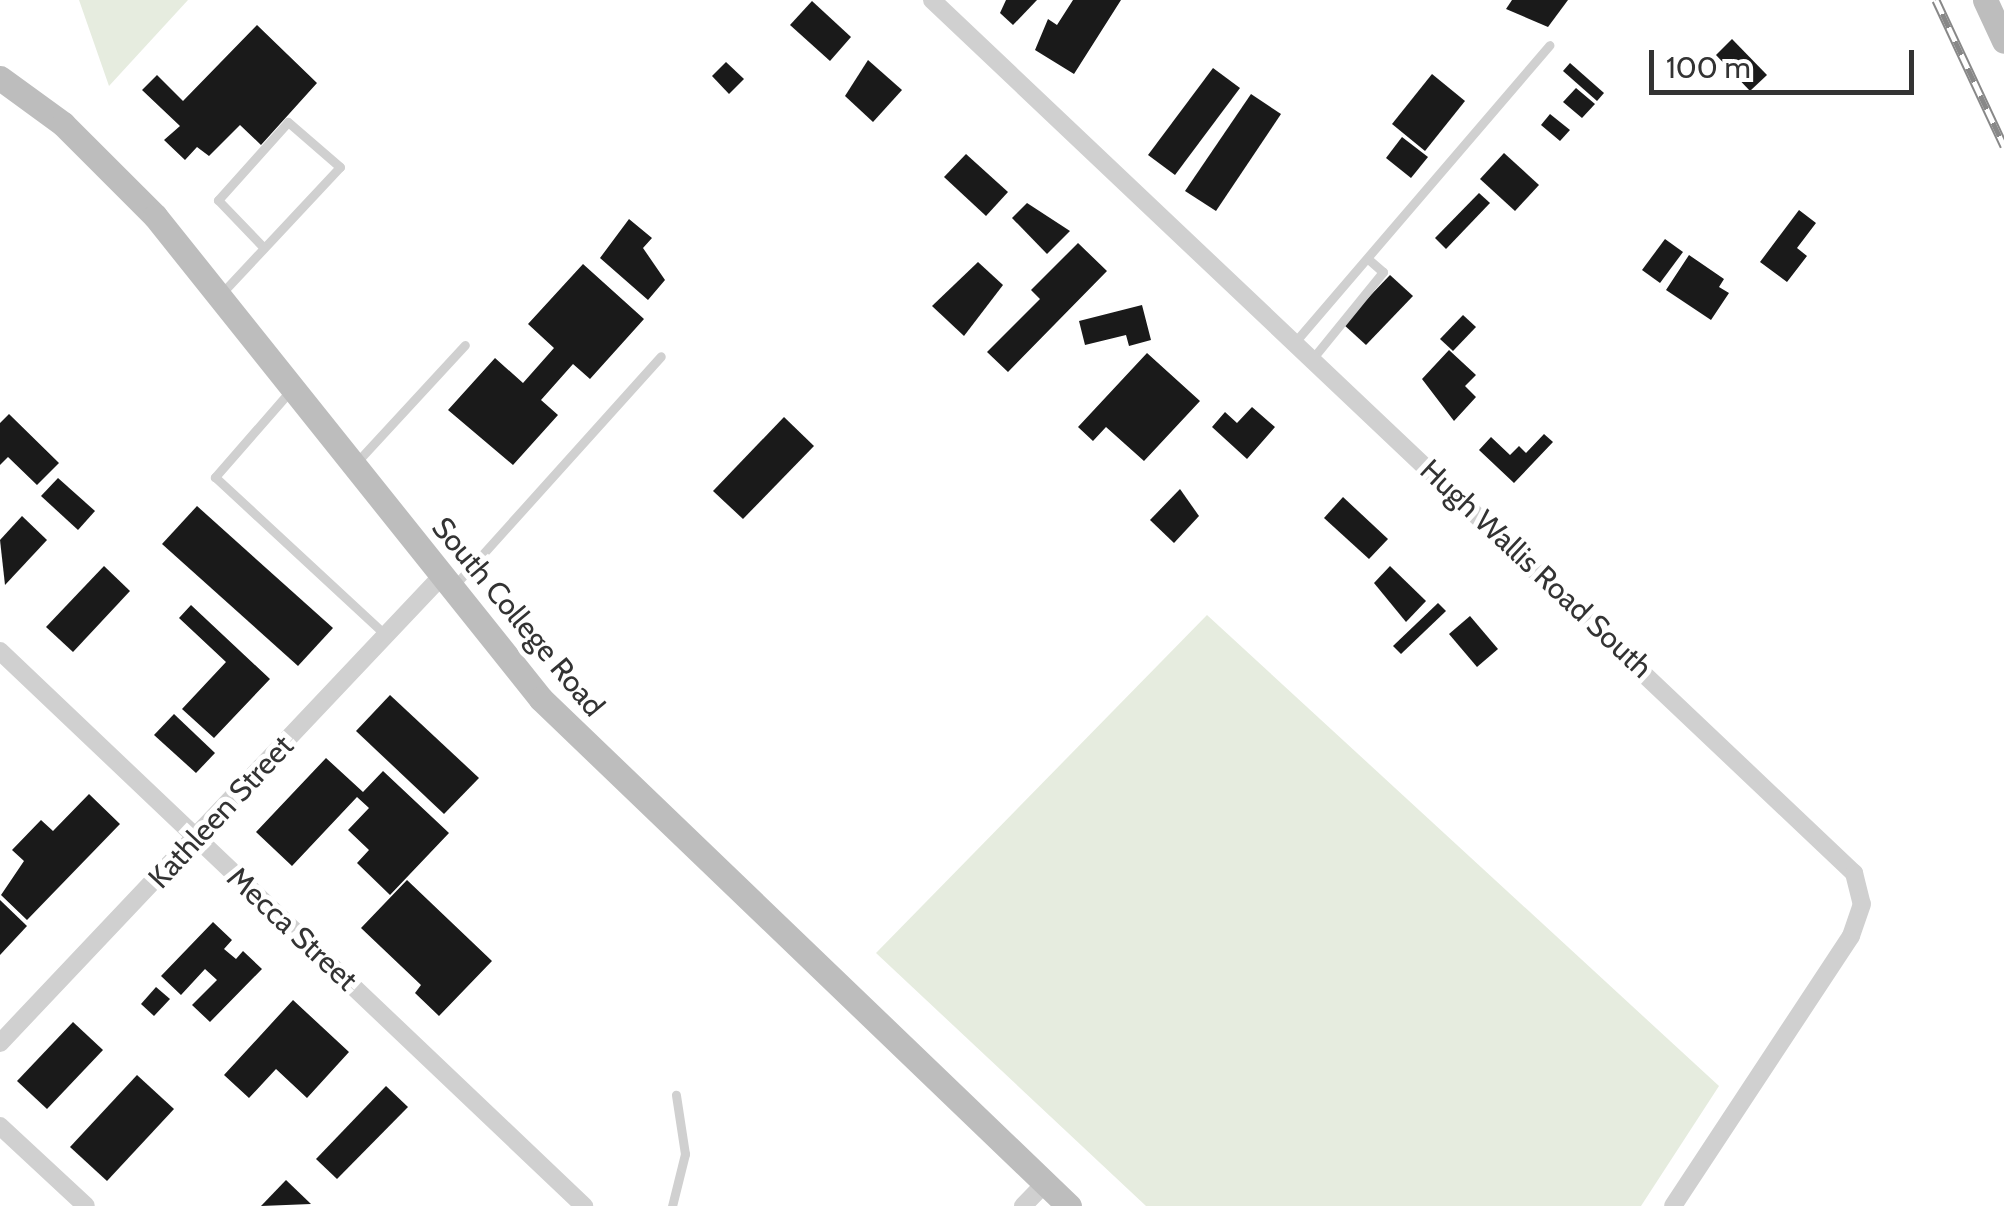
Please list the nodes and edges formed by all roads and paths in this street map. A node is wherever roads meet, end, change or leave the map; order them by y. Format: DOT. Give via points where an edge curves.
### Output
graph roads {
  1 [pos="932,0"];
  2 [pos="1985,0"];
  3 [pos="2004,41"];
  4 [pos="1550,44"];
  5 [pos="0,78"];
  6 [pos="264,248"];
  7 [pos="1370,260"];
  8 [pos="219,296"];
  9 [pos="1295,342"];
  10 [pos="465,345"];
  11 [pos="661,356"];
  12 [pos="1312,358"];
  13 [pos="292,388"];
  14 [pos="354,466"];
  15 [pos="444,586"];
  16 [pos="388,637"];
  17 [pos="0,651"];
  18 [pos="198,840"];
  19 [pos="0,1043"];
  20 [pos="676,1095"];
  21 [pos="0,1126"];
  22 [pos="1045,1183"];
  23 [pos="86,1206"];
  24 [pos="584,1206"];
  25 [pos="672,1206"];
  26 [pos="1023,1206"];
  27 [pos="1069,1206"];
  28 [pos="1673,1206"];
  1 -- 9 [label="street, Hugh Wallis Road South"];
  2 -- 3 [label="street"];
  4 -- 7 [label="lane"];
  5 -- 8 [label="street, South College Road" via="112,169"];
  6 -- 6 [label="lane" via="340,167 288,122 218,200"];
  6 -- 8 [label="lane"];
  7 -- 9 [label="lane"];
  7 -- 12 [label="lane" via="1383,272"];
  8 -- 13 [label="street, South College Road"];
  9 -- 12 [label="street, Hugh Wallis Road South"];
  10 -- 14 [label="lane"];
  11 -- 15 [label="lane"];
  12 -- 28 [label="street, Hugh Wallis Road South" via="1854,874 1862,904 1852,936"];
  13 -- 14 [label="street, South College Road"];
  13 -- 16 [label="lane" via="215,477"];
  14 -- 15 [label="street, South College Road"];
  15 -- 16 [label="street, Kathleen Street"];
  15 -- 22 [label="street, South College Road" via="586,746"];
  16 -- 18 [label="street, Kathleen Street"];
  17 -- 18 [label="street, Mecca Street"];
  18 -- 19 [label="street, Kathleen Street"];
  18 -- 24 [label="street, Mecca Street"];
  20 -- 25 [label="lane" via="684,1168"];
  21 -- 23 [label="street"];
  22 -- 26 [label="street"];
  22 -- 27 [label="street, South College Road"];
}
